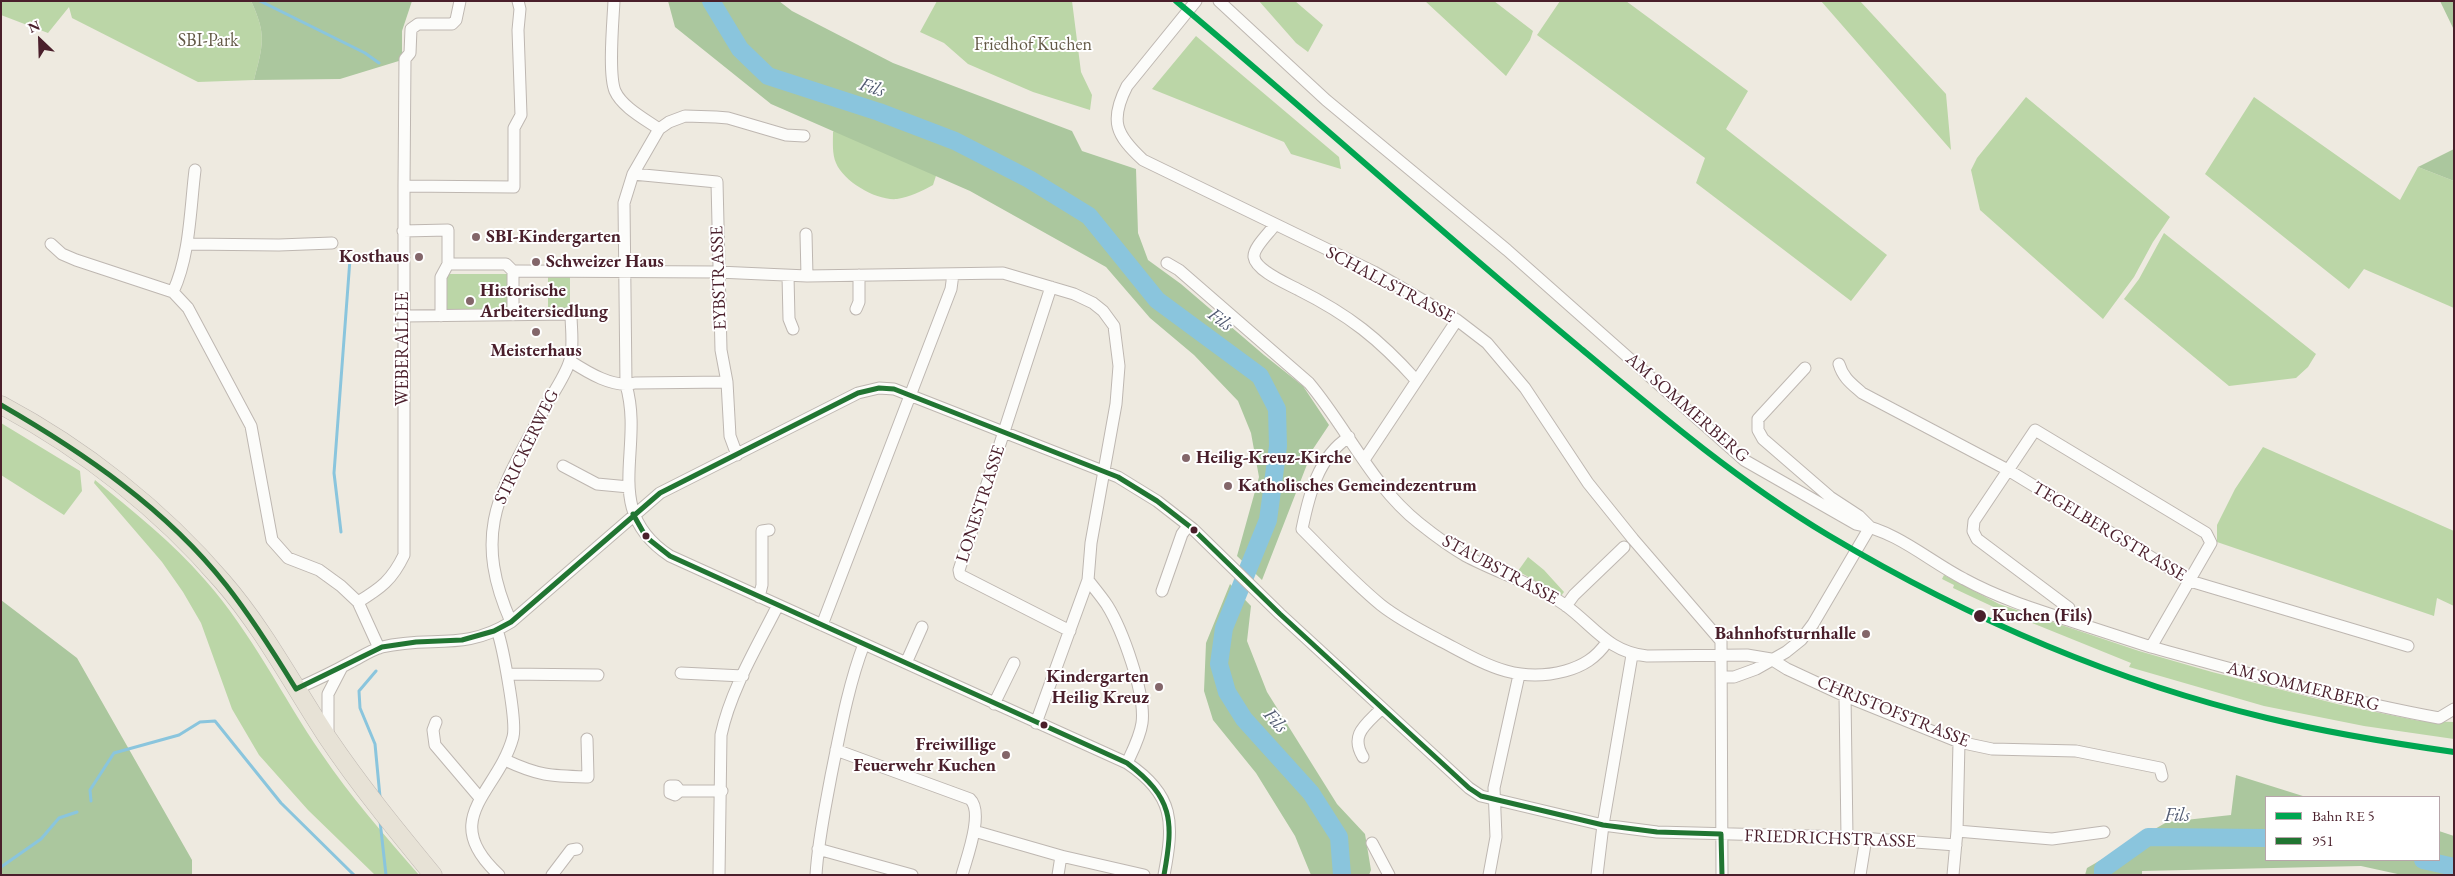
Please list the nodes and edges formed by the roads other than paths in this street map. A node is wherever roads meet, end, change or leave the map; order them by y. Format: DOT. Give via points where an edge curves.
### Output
graph roads {
  1 [pos="460,1"];
  2 [pos="518,1"];
  3 [pos="614,1"];
  4 [pos="1196,1"];
  5 [pos="1218,1"];
  6 [pos="659,129"];
  7 [pos="804,136"];
  8 [pos="195,170"];
  9 [pos="633,174"];
  10 [pos="404,186"];
  11 [pos="1274,226"];
  12 [pos="403,231"];
  13 [pos="806,234"];
  14 [pos="332,243"];
  15 [pos="51,244"];
  16 [pos="187,244"];
  17 [pos="1167,263"];
  18 [pos="448,264"];
  19 [pos="513,271"];
  20 [pos="624,272"];
  21 [pos="718,272"];
  22 [pos="954,274"];
  23 [pos="788,276"];
  24 [pos="807,276"];
  25 [pos="859,276"];
  26 [pos="1052,287"];
  27 [pos="173,292"];
  28 [pos="856,309"];
  29 [pos="513,315"];
  30 [pos="403,316"];
  31 [pos="441,316"];
  32 [pos="1457,320"];
  33 [pos="793,329"];
  34 [pos="570,361"];
  35 [pos="1839,364"];
  36 [pos="1806,368"];
  37 [pos="1416,380"];
  38 [pos="727,382"];
  39 [pos="626,385"];
  40 [pos="911,396"];
  41 [pos="1,405"];
  42 [pos="1005,433"];
  43 [pos="1349,437"];
  44 [pos="737,455"];
  45 [pos="1364,460"];
  46 [pos="563,466"];
  47 [pos="2008,470"];
  48 [pos="1103,472"];
  49 [pos="629,487"];
  50 [pos="633,514"];
  51 [pos="1188,526"];
  52 [pos="1870,527"];
  53 [pos="769,530"];
  54 [pos="1624,547"];
  55 [pos="1088,580"];
  56 [pos="2190,581"];
  57 [pos="1162,591"];
  58 [pos="758,597"];
  59 [pos="358,602"];
  60 [pos="778,605"];
  61 [pos="1566,606"];
  62 [pos="2071,621"];
  63 [pos="511,622"];
  64 [pos="822,625"];
  65 [pos="922,627"];
  66 [pos="497,630"];
  67 [pos="1070,631"];
  68 [pos="1607,642"];
  69 [pos="864,644"];
  70 [pos="2408,646"];
  71 [pos="2151,647"];
  72 [pos="379,648"];
  73 [pos="1632,655"];
  74 [pos="1723,655"];
  75 [pos="1771,659"];
  76 [pos="906,663"];
  77 [pos="1014,663"];
  78 [pos="342,667"];
  79 [pos="681,673"];
  80 [pos="507,674"];
  81 [pos="598,675"];
  82 [pos="1519,675"];
  83 [pos="743,676"];
  84 [pos="1722,678"];
  85 [pos="296,689"];
  86 [pos="1845,696"];
  87 [pos="994,704"];
  88 [pos="1382,708"];
  89 [pos="2454,709"];
  90 [pos="436,722"];
  91 [pos="1036,723"];
  92 [pos="328,738"];
  93 [pos="587,739"];
  94 [pos="1959,742"];
  95 [pos="836,750"];
  96 [pos="1363,757"];
  97 [pos="505,760"];
  98 [pos="1127,763"];
  99 [pos="2162,776"];
  100 [pos="680,790"];
  101 [pos="722,791"];
  102 [pos="480,798"];
  103 [pos="1493,801"];
  104 [pos="1603,825"];
  105 [pos="974,831"];
  106 [pos="1957,831"];
  107 [pos="2104,832"];
  108 [pos="1721,834"];
  109 [pos="1847,837"];
  110 [pos="1866,838"];
  111 [pos="1372,843"];
  112 [pos="1956,845"];
  113 [pos="577,849"];
  114 [pos="818,849"];
  115 [pos="1060,856"];
  116 [pos="433,875"];
  117 [pos="498,875"];
  118 [pos="552,875"];
  119 [pos="719,875"];
  120 [pos="816,875"];
  121 [pos="912,875"];
  122 [pos="962,875"];
  123 [pos="1058,875"];
  124 [pos="1144,875"];
  125 [pos="1164,875"];
  126 [pos="1389,875"];
  127 [pos="1490,875"];
  128 [pos="1597,875"];
  129 [pos="1722,875"];
  130 [pos="1860,875"];
  131 [pos="1953,875"];
  1 -- 10 [label="street, WEBERALLEE" via="452,24 418,24 411,29 410,53 405,59"];
  2 -- 10 [label="street" via="521,115 514,128 514,187"];
  3 -- 6 [label="street" via="612,72 615,90 627,105"];
  4 -- 11 [label="street, SCHALLSTRASSE" via="1127,86 1116,116 1119,132 1123,141 1143,160"];
  5 -- 52 [label="street, AM SOMMERBERG" via="1326,100 1507,250 1744,460 1856,524"];
  6 -- 7 [label="street" via="685,116 716,117 786,135"];
  6 -- 9 [label="street"];
  8 -- 16 [label="street"];
  9 -- 20 [label="street" via="624,203"];
  9 -- 21 [label="street, EYBSTRASSE" via="716,182"];
  10 -- 12 [label="street, WEBERALLEE"];
  11 -- 32 [label="street, SCHALLSTRASSE" via="1374,272"];
  11 -- 37 [label="street" via="1255,252 1258,266 1333,307 1366,330"];
  12 -- 18 [label="street" via="448,230"];
  12 -- 30 [label="street, WEBERALLEE"];
  13 -- 24 [label="street"];
  14 -- 16 [label="street"];
  15 -- 27 [label="street" via="76,260"];
  16 -- 27 [label="street" via="181,275"];
  17 -- 43 [label="street, STAUBSTRASSE" via="1309,383"];
  18 -- 19 [label="street" via="506,264"];
  18 -- 31 [label="street" via="441,277"];
  19 -- 20 [label="street"];
  19 -- 29 [label="street"];
  20 -- 21 [label="street"];
  20 -- 39 [label="street"];
  21 -- 23 [label="street"];
  21 -- 38 [label="street, EYBSTRASSE" via="721,350"];
  22 -- 25 [label="street"];
  22 -- 26 [label="street" via="1003,272"];
  22 -- 40 [label="street"];
  23 -- 24 [label="street"];
  23 -- 33 [label="street" via="789,319"];
  24 -- 25 [label="street"];
  25 -- 28 [label="street"];
  26 -- 42 [label="street, LONESTRASSE"];
  26 -- 48 [label="street" via="1093,303 1114,326 1119,366 1116,404"];
  27 -- 59 [label="street" via="196,321 251,426 272,540 288,558 319,570"];
  29 -- 31 [label="street"];
  29 -- 34 [label="street" via="571,314"];
  30 -- 31 [label="street"];
  30 -- 59 [label="street, WEBERALLEE" via="404,555 386,583"];
  32 -- 37 [label="street"];
  32 -- 74 [label="street, SCHALLSTRASSE" via="1487,343 1525,388 1588,483 1718,636"];
  34 -- 39 [label="street" via="584,370"];
  34 -- 63 [label="street, STRICKERWEG" via="504,486 495,513 491,555 498,592"];
  35 -- 47 [label="street, TEGELBERGSTRASSE" via="1847,380 1862,393"];
  36 -- 52 [label="street, AM SOMMERBERG" via="1758,419 1758,430 1763,439 1830,498"];
  37 -- 45 [label="street"];
  38 -- 39 [label="street"];
  38 -- 44 [label="street, EYBSTRASSE" via="730,436"];
  39 -- 49 [label="street" via="631,411"];
  40 -- 42 [label="street, FRIEDRICHSTRASSE"];
  40 -- 44 [label="street, FRIEDRICHSTRASSE" via="894,390 868,390"];
  40 -- 64 [label="street"];
  41 -- 85 [label="main road" via="92,462 156,513 197,552 249,614"];
  42 -- 48 [label="street, FRIEDRICHSTRASSE"];
  42 -- 67 [label="street, LONESTRASSE" via="959,565 960,576"];
  43 -- 45 [label="street, STAUBSTRASSE"];
  43 -- 82 [label="street" via="1338,444 1320,470 1310,493 1302,528 1382,606 1490,667"];
  44 -- 50 [label="street, FRIEDRICHSTRASSE" via="660,493"];
  45 -- 61 [label="street, STAUBSTRASSE" via="1397,503 1442,541"];
  46 -- 49 [label="street" via="597,484"];
  47 -- 56 [label="street, TEGELBERGSTRASSE"];
  47 -- 56 [label="street" via="2035,430 2206,533 2211,543"];
  47 -- 62 [label="street" via="1974,521 1972,531 2069,608"];
  48 -- 51 [label="street, FRIEDRICHSTRASSE" via="1144,493"];
  48 -- 55 [label="street"];
  49 -- 50 [label="street"];
  50 -- 58 [label="street" via="646,537 663,551"];
  50 -- 63 [label="street, FRIEDRICHSTRASSE"];
  51 -- 57 [label="street" via="1182,534"];
  51 -- 88 [label="street, FRIEDRICHSTRASSE"];
  52 -- 62 [label="street, AM SOMMERBERG" via="1899,539 2002,599"];
  52 -- 75 [label="street" via="1813,624 1801,640"];
  53 -- 58 [label="street" via="762,531 762,585"];
  54 -- 61 [label="street"];
  55 -- 67 [label="street"];
  55 -- 98 [label="street" via="1107,605 1121,632 1138,685 1142,722"];
  56 -- 70 [label="street, TEGELBERGSTRASSE"];
  56 -- 71 [label="street"];
  58 -- 60 [label="street"];
  59 -- 72 [label="street"];
  60 -- 64 [label="street"];
  60 -- 83 [label="street"];
  61 -- 68 [label="street, STAUBSTRASSE"];
  62 -- 71 [label="street, AM SOMMERBERG"];
  63 -- 66 [label="street, FRIEDRICHSTRASSE"];
  64 -- 69 [label="street"];
  65 -- 76 [label="street"];
  66 -- 72 [label="street, FRIEDRICHSTRASSE" via="465,641"];
  66 -- 80 [label="street"];
  67 -- 91 [label="street"];
  68 -- 73 [label="street, STAUBSTRASSE"];
  68 -- 82 [label="street" via="1595,658 1577,668 1552,674"];
  69 -- 76 [label="street"];
  69 -- 95 [label="street"];
  71 -- 89 [label="street, AM SOMMERBERG" via="2310,691 2399,711 2439,718"];
  72 -- 78 [label="street, FRIEDRICHSTRASSE"];
  73 -- 74 [label="street, STAUBSTRASSE"];
  73 -- 104 [label="street"];
  74 -- 75 [label="street, STAUBSTRASSE"];
  74 -- 84 [label="street"];
  75 -- 84 [label="street" via="1756,669"];
  75 -- 86 [label="street, CHRISTOFSTRASSE"];
  76 -- 87 [label="street"];
  77 -- 87 [label="street"];
  78 -- 85 [label="street, FRIEDRICHSTRASSE"];
  78 -- 92 [label="street" via="328,694"];
  79 -- 83 [label="street"];
  80 -- 81 [label="street"];
  80 -- 97 [label="street" via="514,734"];
  82 -- 103 [label="street"];
  83 -- 101 [label="street" via="721,735"];
  84 -- 108 [label="street"];
  85 -- 92 [label="main road"];
  86 -- 94 [label="street, CHRISTOFSTRASSE"];
  86 -- 109 [label="street"];
  87 -- 91 [label="street"];
  88 -- 96 [label="street" via="1361,730 1356,746"];
  88 -- 103 [label="street, FRIEDRICHSTRASSE" via="1469,788"];
  90 -- 102 [label="street" via="433,730 435,745"];
  91 -- 98 [label="street"];
  92 -- 116 [label="main road" via="376,805"];
  93 -- 97 [label="street" via="588,777 551,776"];
  94 -- 99 [label="street, CHRISTOFSTRASSE" via="1992,748 2076,751 2160,768"];
  94 -- 106 [label="street"];
  95 -- 105 [label="street" via="970,798 976,812"];
  95 -- 114 [label="street"];
  97 -- 102 [label="street"];
  98 -- 125 [label="street" via="1152,783 1167,807 1171,835"];
  100 -- 101 [label="street"];
  101 -- 119 [label="street"];
  102 -- 117 [label="street" via="474,810 474,844 483,860"];
  103 -- 104 [label="street, FRIEDRICHSTRASSE"];
  103 -- 127 [label="street" via="1496,837"];
  104 -- 108 [label="street, FRIEDRICHSTRASSE" via="1657,832"];
  104 -- 128 [label="street"];
  105 -- 115 [label="street"];
  105 -- 122 [label="street"];
  106 -- 107 [label="street" via="2052,839"];
  106 -- 112 [label="street"];
  108 -- 109 [label="street, FRIEDRICHSTRASSE"];
  108 -- 129 [label="street"];
  109 -- 110 [label="street, FRIEDRICHSTRASSE"];
  110 -- 112 [label="street, FRIEDRICHSTRASSE"];
  110 -- 130 [label="street"];
  111 -- 126 [label="street"];
  112 -- 131 [label="street"];
  113 -- 118 [label="street" via="571,850"];
  114 -- 120 [label="street"];
  114 -- 121 [label="street"];
  115 -- 123 [label="street"];
  115 -- 124 [label="street"];
}
